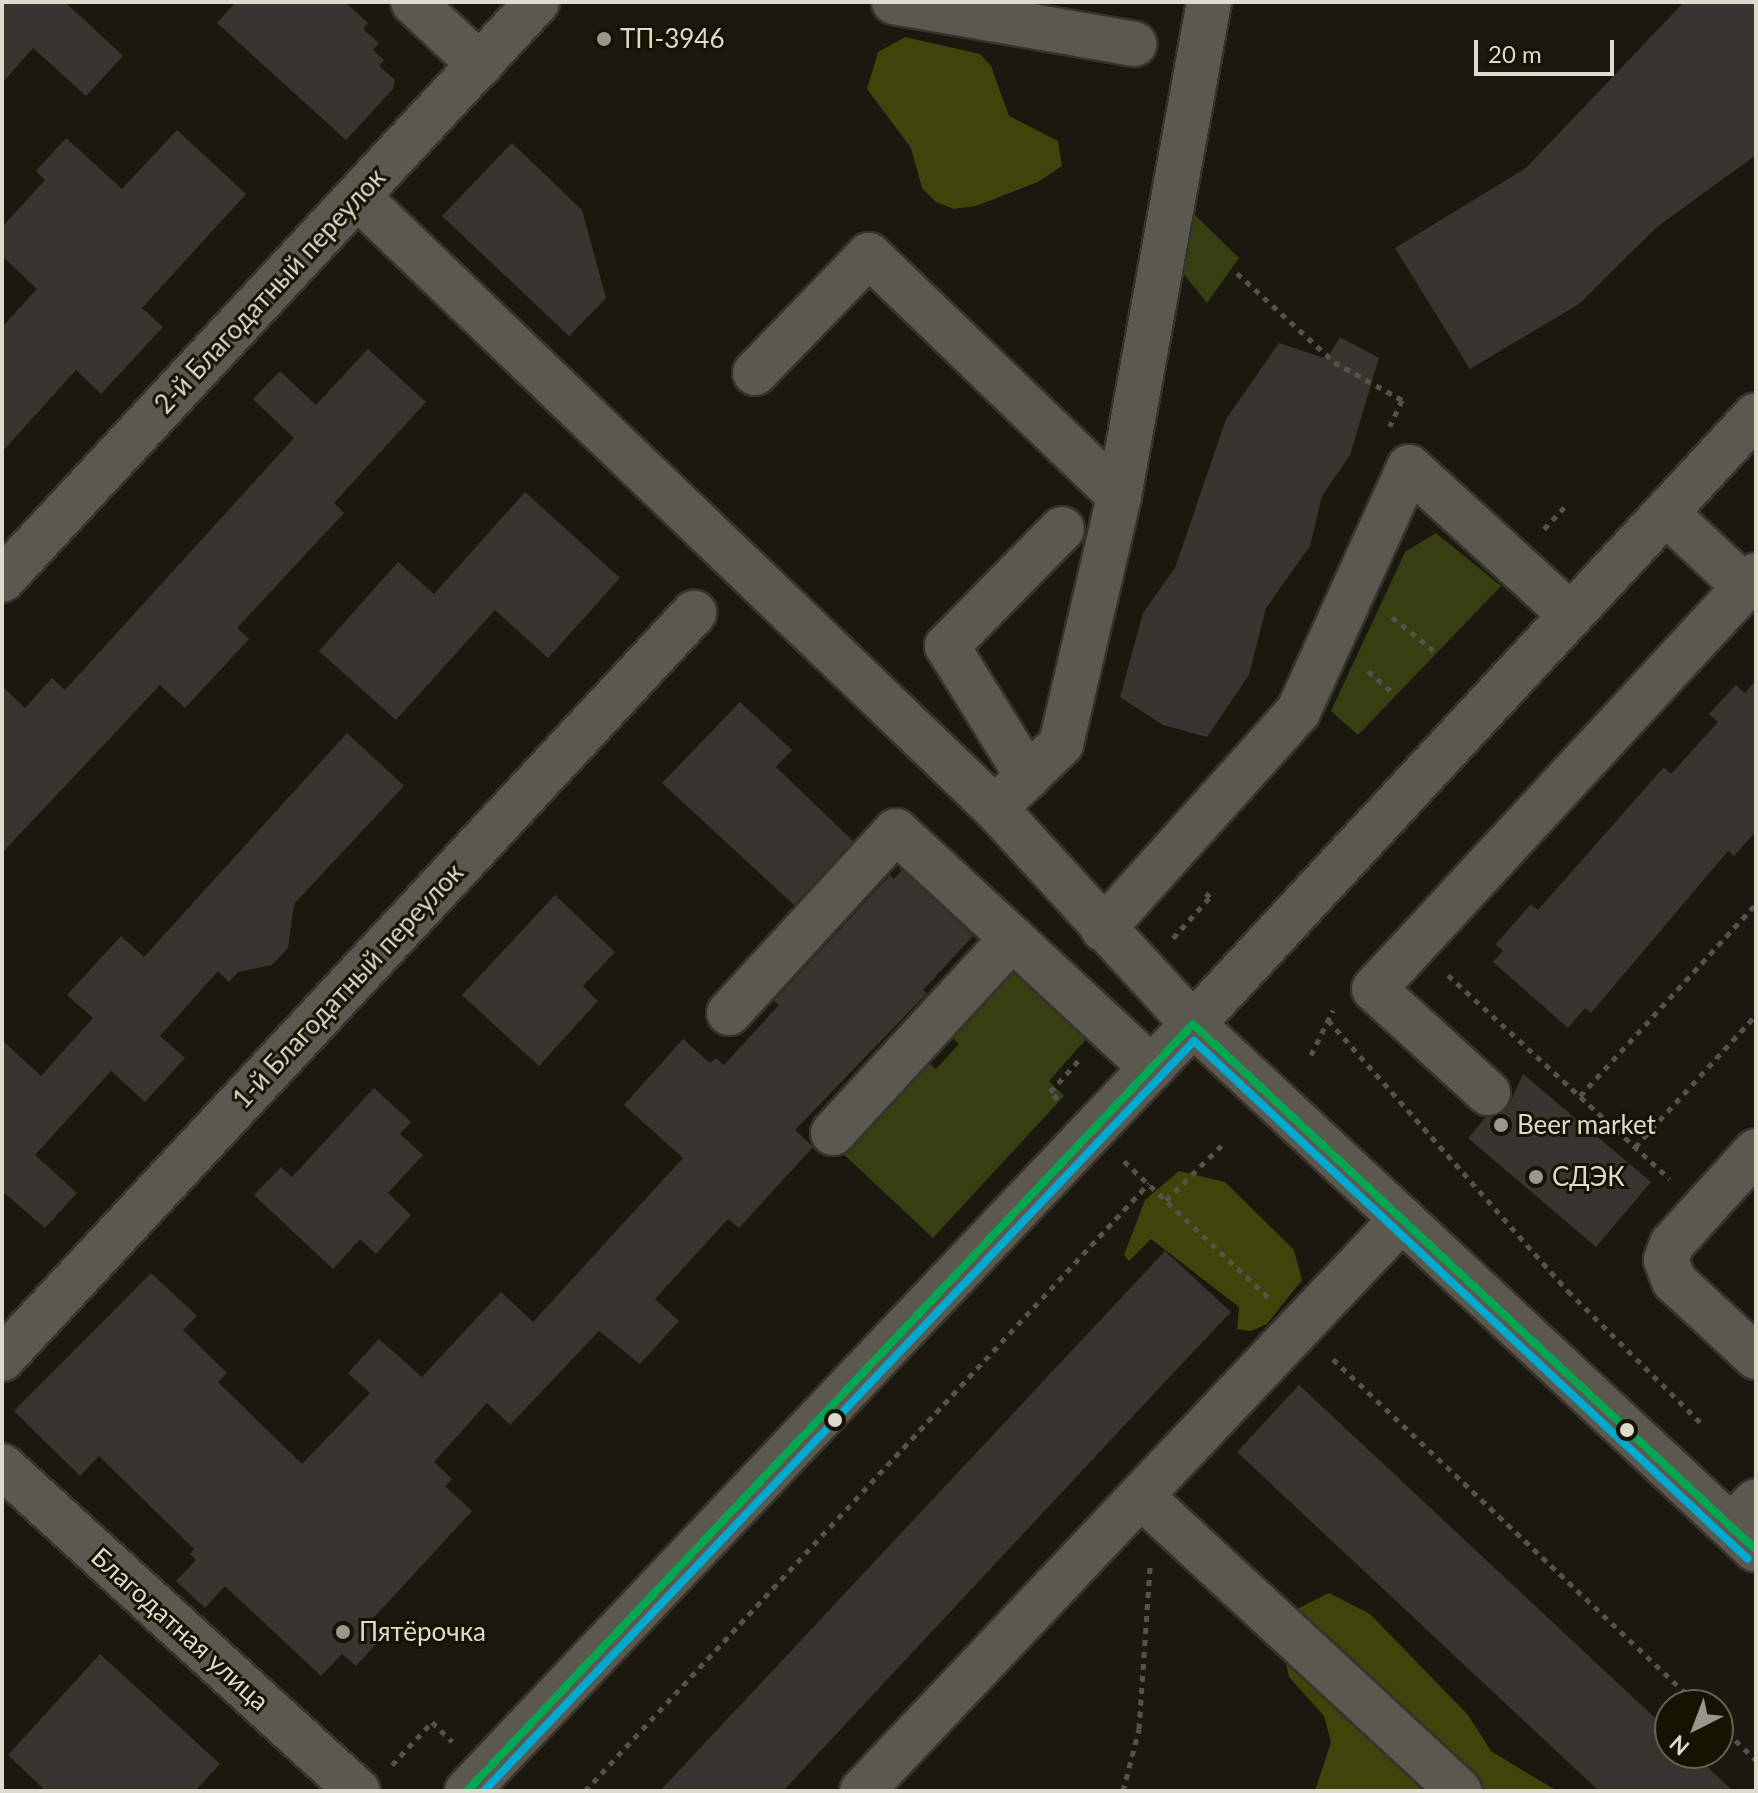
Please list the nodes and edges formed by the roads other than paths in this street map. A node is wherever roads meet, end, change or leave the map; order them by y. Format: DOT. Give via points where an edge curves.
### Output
graph roads {
  1 [pos="413,2"];
  2 [pos="537,2"];
  3 [pos="894,2"];
  4 [pos="1209,2"];
  5 [pos="1134,44"];
  6 [pos="480,65"];
  7 [pos="358,197"];
  8 [pos="755,373"];
  9 [pos="1756,415"];
  10 [pos="1119,496"];
  11 [pos="1666,513"];
  12 [pos="1062,529"];
  13 [pos="2,580"];
  14 [pos="1750,581"];
  15 [pos="694,613"];
  16 [pos="1570,614"];
  17 [pos="1028,777"];
  18 [pos="995,808"];
  19 [pos="1103,929"];
  20 [pos="1012,938"];
  21 [pos="729,1013"];
  22 [pos="1193,1024"];
  23 [pos="1152,1068"];
  24 [pos="1488,1093"];
  25 [pos="833,1133"];
  26 [pos="1756,1151"];
  27 [pos="1402,1219"];
  28 [pos="1756,1357"];
  29 [pos="2,1359"];
  30 [pos="2,1466"];
  31 [pos="1147,1502"];
  32 [pos="1748,1526"];
  33 [pos="1442,1785"];
  34 [pos="358,1791"];
  35 [pos="467,1791"];
  36 [pos="862,1791"];
  1 -- 6 [label="street"];
  2 -- 6 [label="street, 2-й Благодатный переулок"];
  3 -- 5 [label="street"];
  4 -- 10 [label="street"];
  6 -- 7 [label="street, 2-й Благодатный переулок"];
  7 -- 13 [label="street, 2-й Благодатный переулок"];
  7 -- 18 [label="street"];
  8 -- 10 [label="street" via="869,255"];
  9 -- 11 [label="street"];
  10 -- 17 [label="street" via="1061,744"];
  11 -- 14 [label="street"];
  11 -- 16 [label="street"];
  12 -- 17 [label="street" via="947,646"];
  14 -- 24 [label="street" via="1374,989"];
  15 -- 29 [label="street, 1-й Благодатный переулок"];
  16 -- 19 [label="street" via="1409,467 1298,712"];
  16 -- 22 [label="street"];
  17 -- 18 [label="street"];
  18 -- 19 [label="street"];
  19 -- 22 [label="street"];
  20 -- 21 [label="street" via="896,831"];
  20 -- 23 [label="street"];
  20 -- 25 [label="street"];
  22 -- 23 [label="street"];
  22 -- 27 [label="street"];
  23 -- 35 [label="street"];
  26 -- 28 [label="street" via="1672,1244 1666,1260 1674,1281"];
  27 -- 31 [label="street"];
  27 -- 32 [label="street"];
  30 -- 34 [label="street, Благодатная улица"];
  31 -- 33 [label="street"];
  31 -- 36 [label="street"];
}
